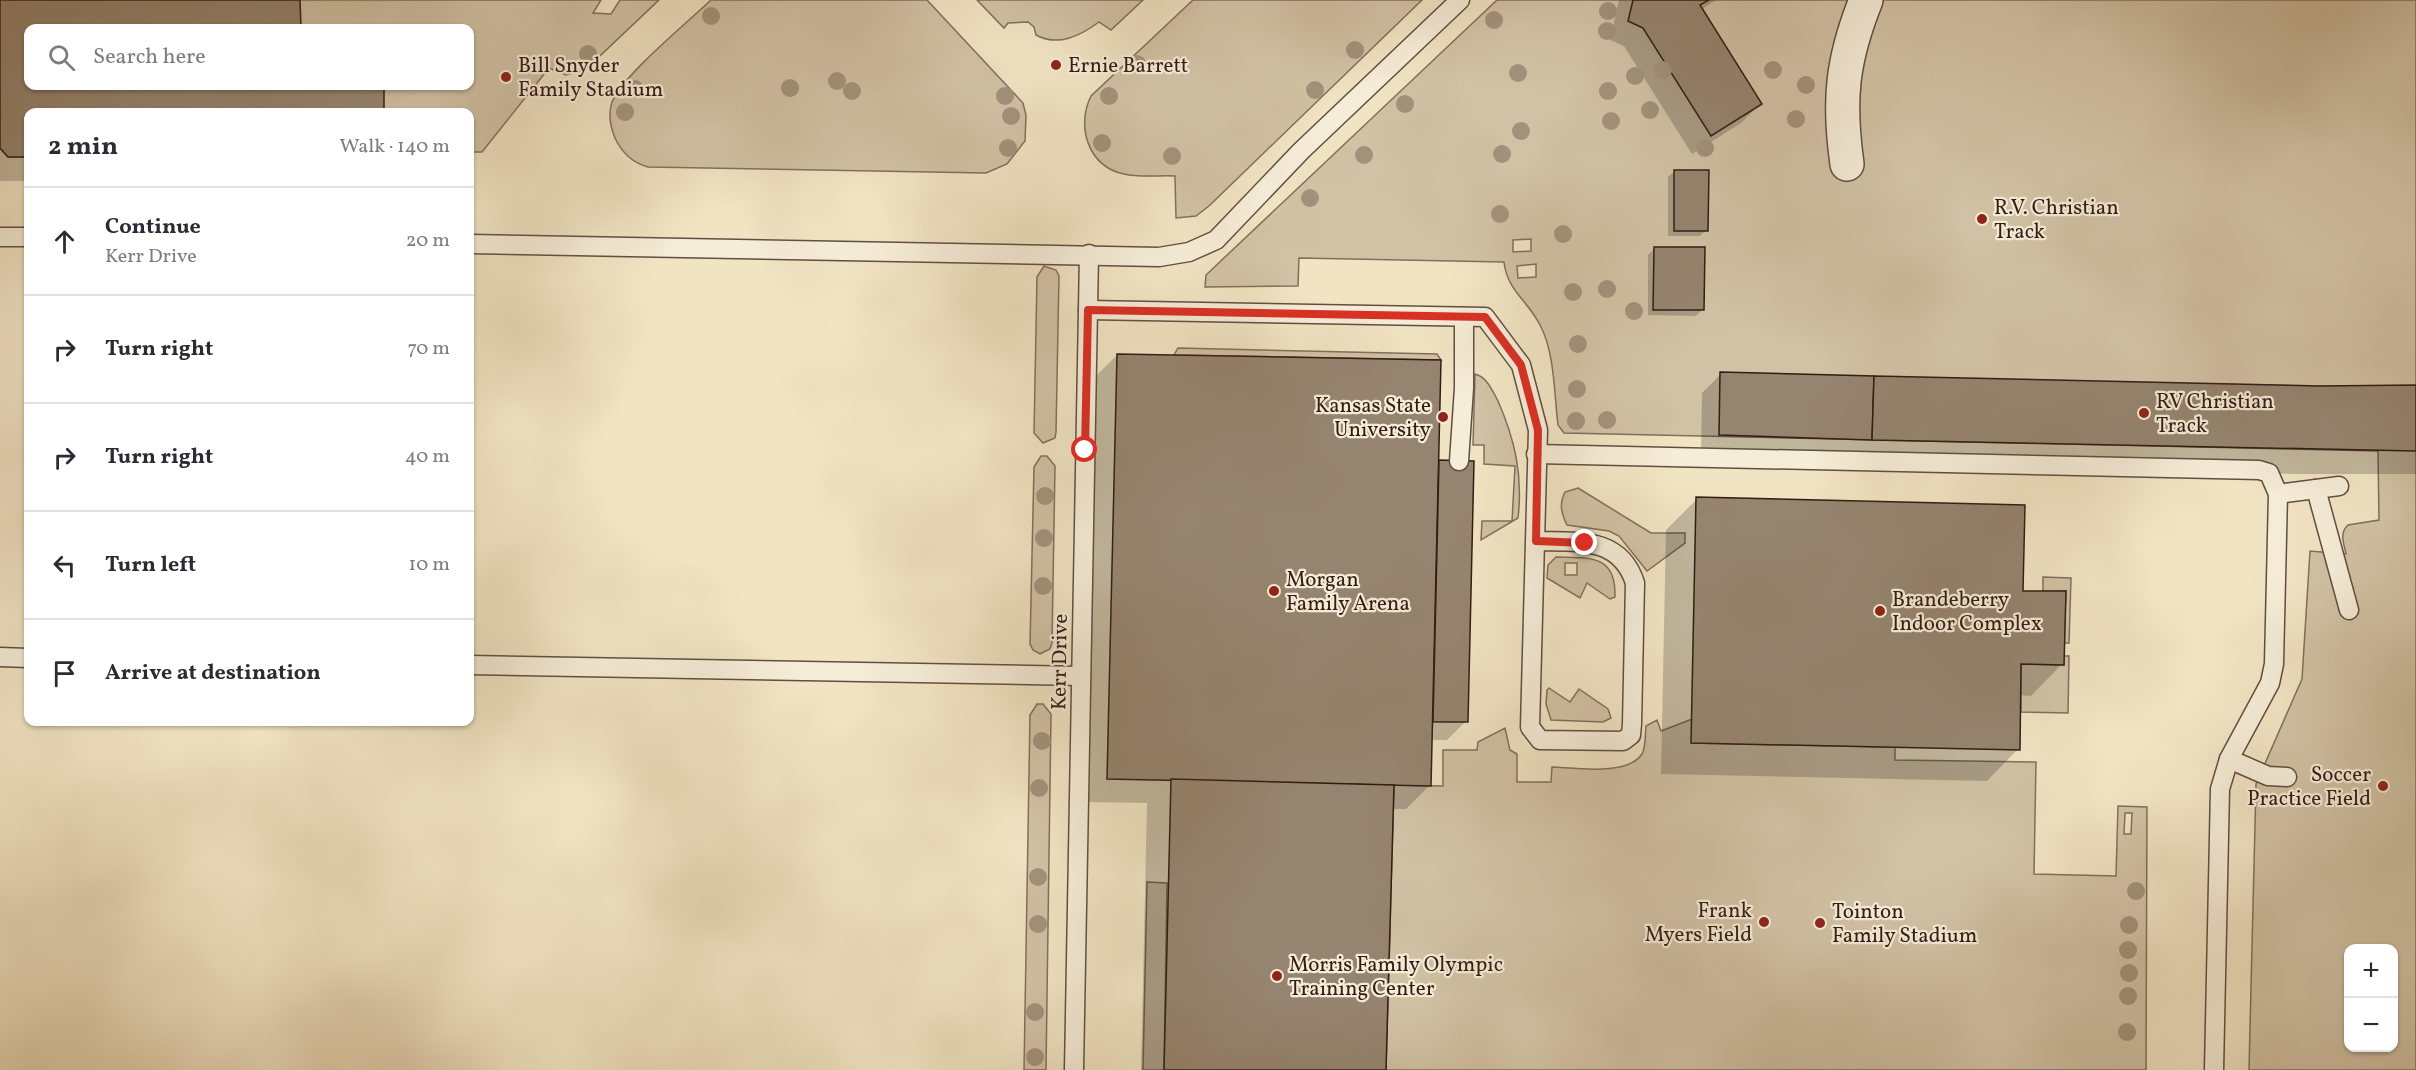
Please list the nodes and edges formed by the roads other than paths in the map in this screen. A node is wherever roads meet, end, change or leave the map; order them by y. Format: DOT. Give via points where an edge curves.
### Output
graph roads {
  1 [pos="1460,0"];
  2 [pos="1866,0"];
  3 [pos="1847,164"];
  4 [pos="0,237"];
  5 [pos="24,237"];
  6 [pos="474,244"];
  7 [pos="1089,255"];
  8 [pos="1088,310"];
  9 [pos="1464,317"];
  10 [pos="1536,454"];
  11 [pos="1459,461"];
  12 [pos="2339,486"];
  13 [pos="2316,489"];
  14 [pos="2278,494"];
  15 [pos="1536,541"];
  16 [pos="2349,610"];
  17 [pos="0,657"];
  18 [pos="24,658"];
  19 [pos="474,665"];
  20 [pos="1081,676"];
  21 [pos="2229,759"];
  22 [pos="2287,777"];
  23 [pos="1074,1070"];
  24 [pos="2214,1070"];
  1 -- 7 [label="lane" via="1301,151 1216,240 1189,252 1159,257"];
  2 -- 3 [label="street" via="1844,70 1842,126"];
  4 -- 5 [label="lane"];
  6 -- 7 [label="lane"];
  7 -- 8 [label="lane, Kerr Drive"];
  8 -- 9 [label="lane"];
  8 -- 20 [label="lane, Kerr Drive"];
  9 -- 10 [label="lane" via="1485,317 1521,365 1538,430"];
  9 -- 11 [label="lane"];
  10 -- 14 [label="lane" via="2259,470 2269,473"];
  10 -- 15 [label="lane"];
  12 -- 13 [label="lane"];
  13 -- 14 [label="lane"];
  13 -- 16 [label="lane"];
  14 -- 21 [label="lane" via="2274,664 2263,700"];
  15 -- 15 [label="lane" via="1530,727 1540,740 1623,741 1631,735 1632,724 1635,583 1629,566 1601,545"];
  17 -- 18 [label="lane"];
  19 -- 20 [label="lane"];
  20 -- 23 [label="lane, Kerr Drive"];
  21 -- 22 [label="lane" via="2268,776"];
  21 -- 24 [label="lane" via="2219,804"];
}
